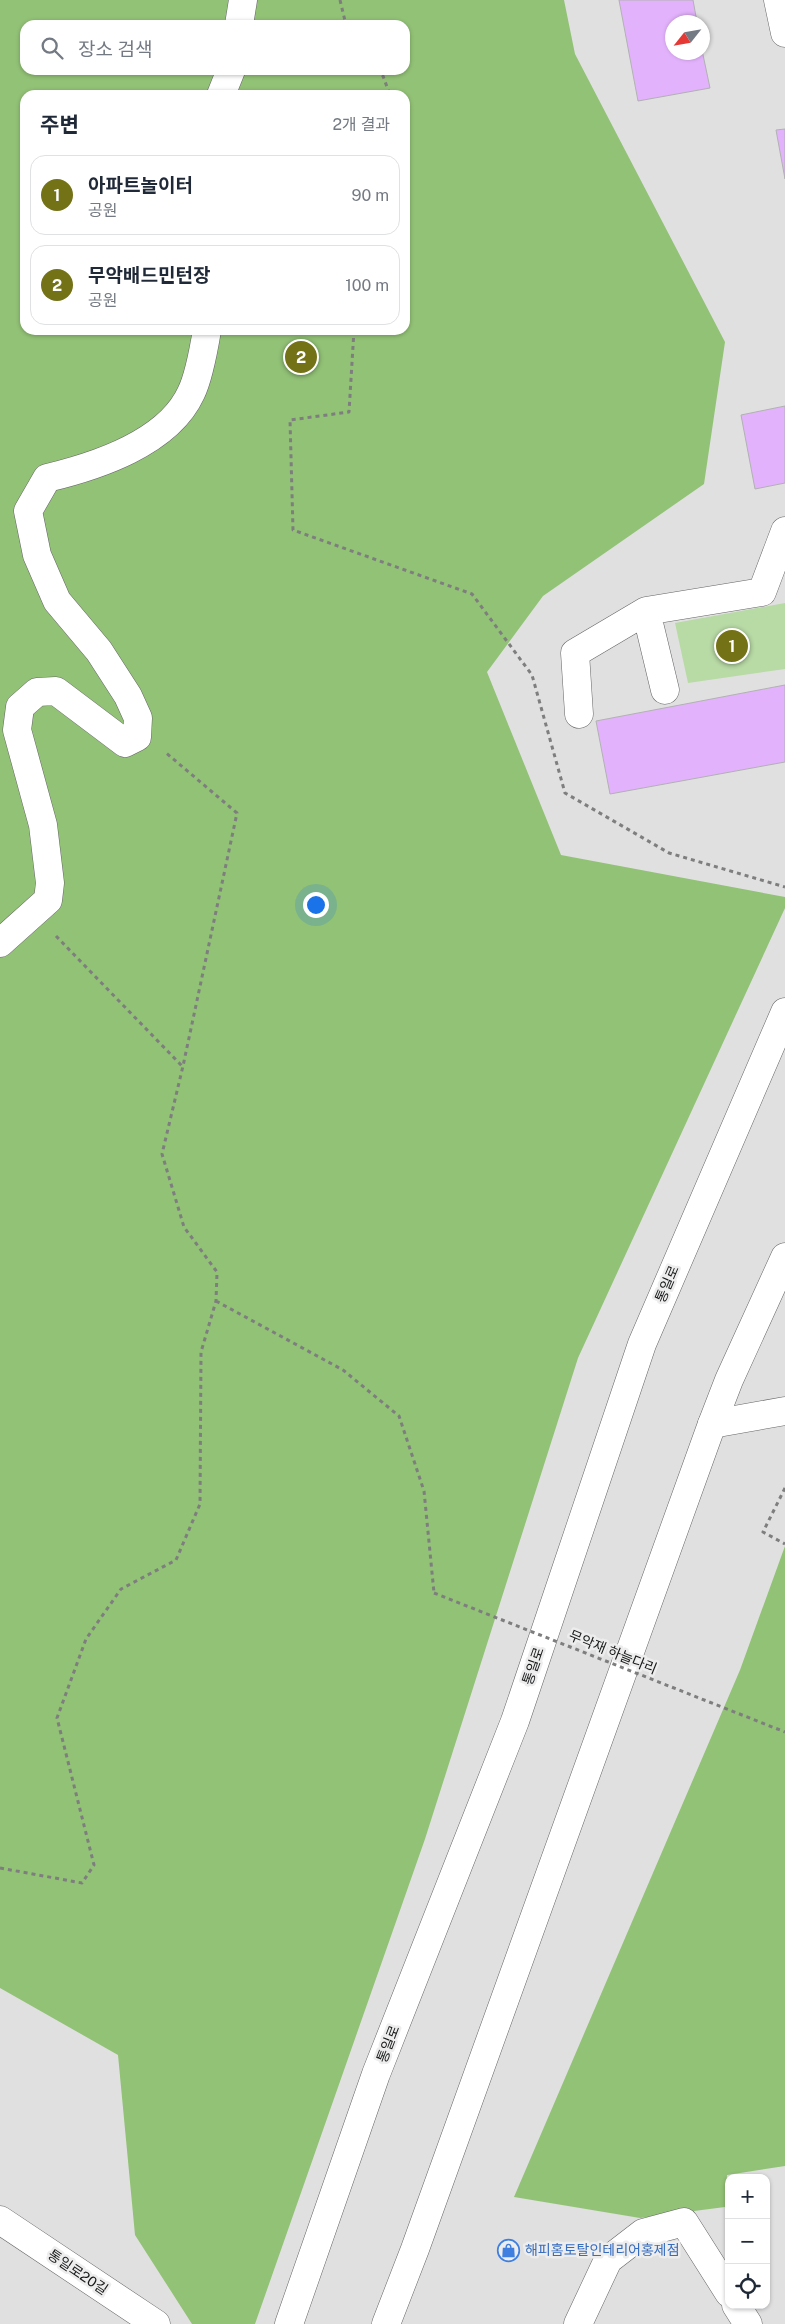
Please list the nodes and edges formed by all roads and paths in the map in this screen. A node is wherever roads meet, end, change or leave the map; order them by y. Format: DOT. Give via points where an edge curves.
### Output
graph roads {
  1 [pos="243,0"];
  2 [pos="340,0"];
  3 [pos="778,0"];
  4 [pos="240,20"];
  5 [pos="345,20"];
  6 [pos="785,33"];
  7 [pos="229,75"];
  8 [pos="382,75"];
  9 [pos="223,90"];
  10 [pos="388,90"];
  11 [pos="206,335"];
  12 [pos="354,335"];
  13 [pos="785,532"];
  14 [pos="773,590"];
  15 [pos="646,611"];
  16 [pos="665,690"];
  17 [pos="579,714"];
  18 [pos="137,729"];
  19 [pos="785,887"];
  20 [pos="33,913"];
  21 [pos="0,943"];
  22 [pos="785,1012"];
  23 [pos="183,1066"];
  24 [pos="785,1258"];
  25 [pos="216,1302"];
  26 [pos="785,1411"];
  27 [pos="712,1424"];
  28 [pos="785,1488"];
  29 [pos="785,1544"];
  30 [pos="785,1732"];
  31 [pos="0,1868"];
  32 [pos="0,2220"];
  33 [pos="725,2287"];
  34 [pos="739,2309"];
  35 [pos="156,2324"];
  36 [pos="289,2324"];
  37 [pos="386,2324"];
  38 [pos="578,2324"];
  39 [pos="748,2324"];
  1 -- 4 [label="main road"];
  2 -- 5 [label="path"];
  3 -- 6 [label="main road"];
  7 -- 9 [label="main road"];
  8 -- 10 [label="path"];
  11 -- 18 [label="main road" via="192,393 174,420 136,447 83,470 47,478 28,511 37,555 56,601 99,651 128,696 138,718"];
  12 -- 19 [label="path" via="349,412 290,420 294,530 472,594 532,675 564,793 669,853"];
  13 -- 14 [label="main road"];
  14 -- 15 [label="main road"];
  15 -- 16 [label="main road"];
  15 -- 17 [label="main road" via="575,653"];
  18 -- 20 [label="main road" via="137,737 125,743 56,691 37,692 20,707 17,730 42,825 50,883 48,900"];
  18 -- 23 [label="path" via="237,813"];
  20 -- 21 [label="main road"];
  20 -- 23 [label="path"];
  22 -- 36 [label="main road, 통일로" via="642,1344 515,1721 376,2074"];
  23 -- 25 [label="path" via="162,1154 184,1227 217,1272"];
  24 -- 27 [label="main road"];
  25 -- 30 [label="path, 무악재 하늘다리, bridge" via="343,1370 399,1416 424,1492 434,1593"];
  25 -- 31 [label="path" via="201,1352 200,1504 176,1560 121,1588 86,1639 58,1718 94,1865 82,1883"];
  26 -- 27 [label="main road"];
  27 -- 37 [label="main road"];
  28 -- 29 [label="path" via="763,1532"];
  32 -- 35 [label="main road, 통일로20길"];
  33 -- 38 [label="main road" via="684,2222 643,2233 608,2260"];
  34 -- 39 [label="main road"];
}
